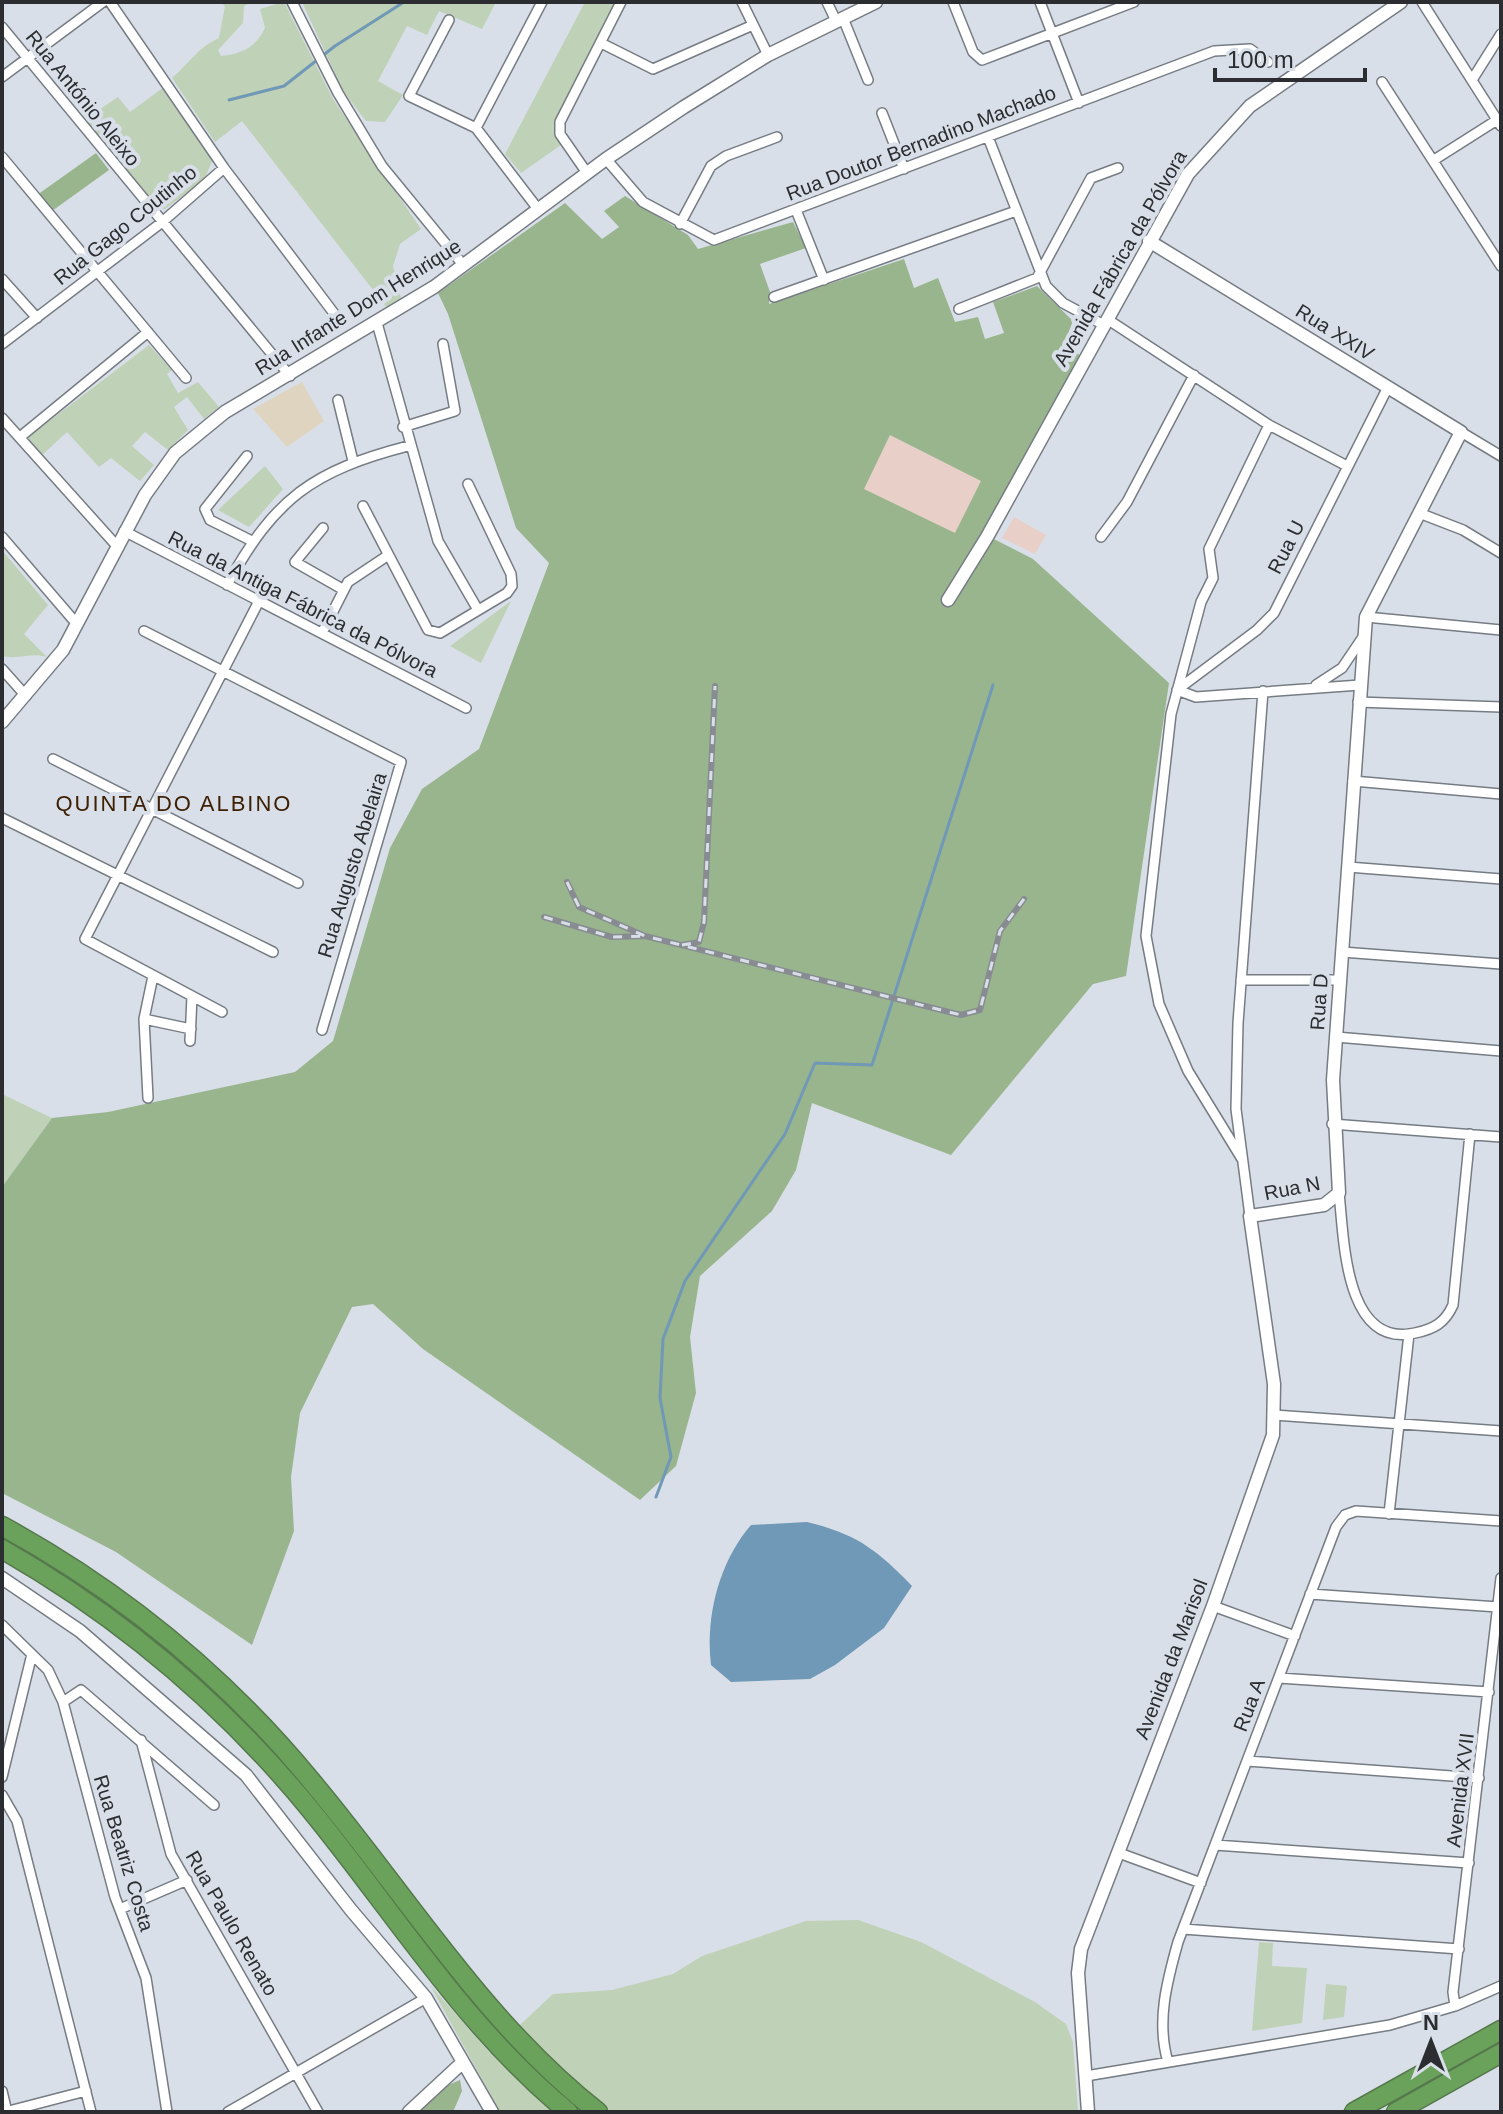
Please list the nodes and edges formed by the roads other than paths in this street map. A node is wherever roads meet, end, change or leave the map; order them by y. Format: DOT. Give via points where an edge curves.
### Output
graph roads {
  1 [pos="103,2"];
  2 [pos="110,2"];
  3 [pos="292,2"];
  4 [pos="542,2"];
  5 [pos="621,2"];
  6 [pos="742,2"];
  7 [pos="827,2"];
  8 [pos="876,2"];
  9 [pos="953,2"];
  10 [pos="1040,2"];
  11 [pos="1134,2"];
  12 [pos="1401,2"];
  13 [pos="1422,2"];
  14 [pos="449,20"];
  15 [pos="839,20"];
  16 [pos="753,25"];
  17 [pos="2,27"];
  18 [pos="1052,34"];
  19 [pos="1501,34"];
  20 [pos="601,43"];
  21 [pos="768,55"];
  22 [pos="27,59"];
  23 [pos="1268,62"];
  24 [pos="2,77"];
  25 [pos="868,80"];
  26 [pos="1472,80"];
  27 [pos="1382,82"];
  28 [pos="1079,103"];
  29 [pos="882,113"];
  30 [pos="1499,123"];
  31 [pos="476,128"];
  32 [pos="777,137"];
  33 [pos="988,137"];
  34 [pos="2,157"];
  35 [pos="606,159"];
  36 [pos="1434,160"];
  37 [pos="224,168"];
  38 [pos="1118,168"];
  39 [pos="904,169"];
  40 [pos="587,173"];
  41 [pos="538,209"];
  42 [pos="796,210"];
  43 [pos="1016,211"];
  44 [pos="161,223"];
  45 [pos="680,224"];
  46 [pos="1149,241"];
  47 [pos="464,266"];
  48 [pos="1501,266"];
  49 [pos="98,271"];
  50 [pos="1040,274"];
  51 [pos="2,279"];
  52 [pos="824,280"];
  53 [pos="774,297"];
  54 [pos="959,309"];
  55 [pos="336,316"];
  56 [pos="37,318"];
  57 [pos="1105,322"];
  58 [pos="377,323"];
  59 [pos="148,332"];
  60 [pos="2,344"];
  61 [pos="443,344"];
  62 [pos="1194,375"];
  63 [pos="290,376"];
  64 [pos="186,378"];
  65 [pos="1388,387"];
  66 [pos="338,400"];
  67 [pos="2,418"];
  68 [pos="1269,425"];
  69 [pos="403,427"];
  70 [pos="1461,432"];
  71 [pos="20,437"];
  72 [pos="408,446"];
  73 [pos="247,456"];
  74 [pos="1501,456"];
  75 [pos="353,461"];
  76 [pos="1347,466"];
  77 [pos="468,484"];
  78 [pos="363,506"];
  79 [pos="1419,513"];
  80 [pos="323,528"];
  81 [pos="124,531"];
  82 [pos="2,537"];
  83 [pos="1101,537"];
  84 [pos="252,541"];
  85 [pos="116,545"];
  86 [pos="1501,553"];
  87 [pos="387,556"];
  88 [pos="227,585"];
  89 [pos="344,590"];
  90 [pos="948,600"];
  91 [pos="259,601"];
  92 [pos="478,610"];
  93 [pos="1366,617"];
  94 [pos="76,623"];
  95 [pos="1501,630"];
  96 [pos="144,631"];
  97 [pos="322,633"];
  98 [pos="1363,637"];
  99 [pos="2,669"];
  100 [pos="224,672"];
  101 [pos="1360,685"];
  102 [pos="1309,688"];
  103 [pos="1177,690"];
  104 [pos="1263,691"];
  105 [pos="26,696"];
  106 [pos="1358,702"];
  107 [pos="1501,707"];
  108 [pos="466,708"];
  109 [pos="2,722"];
  110 [pos="53,759"];
  111 [pos="1353,781"];
  112 [pos="1501,794"];
  113 [pos="153,808"];
  114 [pos="2,818"];
  115 [pos="1348,867"];
  116 [pos="118,875"];
  117 [pos="1501,879"];
  118 [pos="298,883"];
  119 [pos="273,952"];
  120 [pos="1342,952"];
  121 [pos="1501,964"];
  122 [pos="153,976"];
  123 [pos="1241,980"];
  124 [pos="1341,980"];
  125 [pos="192,996"];
  126 [pos="222,1012"];
  127 [pos="144,1019"];
  128 [pos="191,1029"];
  129 [pos="322,1030"];
  130 [pos="1336,1037"];
  131 [pos="190,1041"];
  132 [pos="1501,1051"];
  133 [pos="148,1098"];
  134 [pos="1332,1124"];
  135 [pos="1470,1134"];
  136 [pos="1501,1137"];
  137 [pos="1242,1159"];
  138 [pos="1339,1193"];
  139 [pos="1250,1216"];
  140 [pos="1409,1334"];
  141 [pos="1274,1415"];
  142 [pos="1399,1424"];
  143 [pos="1501,1431"];
  144 [pos="1389,1514"];
  145 [pos="1501,1521"];
  146 [pos="2,1526"];
  147 [pos="2,1549"];
  148 [pos="2,1558"];
  149 [pos="2,1578"];
  150 [pos="1501,1578"];
  151 [pos="1310,1594"];
  152 [pos="1213,1606"];
  153 [pos="1498,1607"];
  154 [pos="2,1625"];
  155 [pos="1295,1636"];
  156 [pos="32,1654"];
  157 [pos="1279,1678"];
  158 [pos="1489,1692"];
  159 [pos="63,1702"];
  160 [pos="220,1710"];
  161 [pos="141,1740"];
  162 [pos="1247,1761"];
  163 [pos="2,1777"];
  164 [pos="1479,1778"];
  165 [pos="2,1795"];
  166 [pos="214,1805"];
  167 [pos="1215,1845"];
  168 [pos="1119,1853"];
  169 [pos="1469,1863"];
  170 [pos="187,1880"];
  171 [pos="1201,1883"];
  172 [pos="120,1909"];
  173 [pos="1183,1929"];
  174 [pos="1459,1949"];
  175 [pos="1501,1986"];
  176 [pos="426,1998"];
  177 [pos="1455,2006"];
  178 [pos="1501,2030"];
  179 [pos="1501,2053"];
  180 [pos="463,2062"];
  181 [pos="1168,2062"];
  182 [pos="296,2074"];
  183 [pos="1086,2076"];
  184 [pos="2,2091"];
  185 [pos="86,2091"];
  186 [pos="6,2112"];
  187 [pos="91,2112"];
  188 [pos="167,2112"];
  189 [pos="228,2112"];
  190 [pos="318,2112"];
  191 [pos="409,2112"];
  192 [pos="492,2112"];
  193 [pos="568,2112"];
  194 [pos="598,2112"];
  195 [pos="1088,2112"];
  196 [pos="1354,2112"];
  197 [pos="1396,2112"];
  1 -- 22 [label="street"];
  2 -- 37 [label="street, Rua Gago Coutinho"];
  3 -- 47 [label="street" via="382,166"];
  4 -- 31 [label="street"];
  5 -- 20 [label="street"];
  6 -- 16 [label="street"];
  7 -- 15 [label="street"];
  8 -- 15 [label="street, Rua Infante Dom Henrique"];
  9 -- 18 [label="street" via="973,52 982,60"];
  10 -- 18 [label="street"];
  11 -- 18 [label="street"];
  12 -- 46 [label="street, Avenida Fábrica da Pólvora" via="1236,119 1188,174"];
  13 -- 26 [label="street"];
  14 -- 31 [label="street" via="409,96"];
  15 -- 21 [label="street, Rua Infante Dom Henrique"];
  15 -- 25 [label="street"];
  16 -- 20 [label="street" via="653,69"];
  16 -- 21 [label="street"];
  17 -- 22 [label="street, Rua António Aleixo"];
  18 -- 28 [label="street"];
  19 -- 26 [label="street"];
  20 -- 40 [label="street" via="559,128"];
  21 -- 35 [label="street, Rua Infante Dom Henrique"];
  22 -- 24 [label="street"];
  22 -- 44 [label="street, Rua António Aleixo"];
  23 -- 28 [label="street, Rua Doutor Bernadino Machado" via="1250,49 1229,48"];
  26 -- 30 [label="street"];
  27 -- 36 [label="street"];
  28 -- 33 [label="street, Rua Doutor Bernadino Machado"];
  29 -- 39 [label="street"];
  30 -- 36 [label="street"];
  31 -- 41 [label="street"];
  32 -- 45 [label="street" via="711,166"];
  33 -- 39 [label="street, Rua Doutor Bernadino Machado"];
  33 -- 43 [label="street"];
  34 -- 49 [label="street"];
  35 -- 40 [label="street, Rua Infante Dom Henrique"];
  35 -- 45 [label="street, Rua Doutor Bernadino Machado" via="635,195"];
  36 -- 48 [label="street"];
  37 -- 44 [label="street, Rua Gago Coutinho"];
  37 -- 55 [label="street"];
  38 -- 50 [label="street" via="1091,178"];
  39 -- 42 [label="street, Rua Doutor Bernadino Machado"];
  40 -- 41 [label="street, Rua Infante Dom Henrique"];
  41 -- 47 [label="street, Rua Infante Dom Henrique"];
  42 -- 45 [label="street, Rua Doutor Bernadino Machado" via="714,240"];
  42 -- 52 [label="street"];
  43 -- 50 [label="street"];
  43 -- 52 [label="street"];
  44 -- 49 [label="street, Rua Gago Coutinho"];
  44 -- 63 [label="street, Rua António Aleixo"];
  46 -- 57 [label="street, Avenida Fábrica da Pólvora"];
  46 -- 65 [label="street, Rua XXIV"];
  47 -- 58 [label="street, Rua Infante Dom Henrique"];
  49 -- 56 [label="street, Rua Gago Coutinho"];
  49 -- 59 [label="street"];
  50 -- 54 [label="street"];
  50 -- 57 [label="street" via="1063,303"];
  51 -- 56 [label="street"];
  52 -- 53 [label="street"];
  56 -- 60 [label="street, Rua Gago Coutinho"];
  57 -- 62 [label="street"];
  57 -- 90 [label="street, Avenida Fábrica da Pólvora"];
  58 -- 63 [label="street, Rua Infante Dom Henrique"];
  58 -- 69 [label="street"];
  59 -- 64 [label="street"];
  59 -- 71 [label="street"];
  61 -- 69 [label="street" via="455,411"];
  62 -- 68 [label="street"];
  62 -- 83 [label="street" via="1127,502"];
  63 -- 81 [label="street, Rua Infante Dom Henrique" via="225,412 175,453"];
  65 -- 70 [label="street, Rua XXIV"];
  65 -- 76 [label="street, Rua U"];
  66 -- 75 [label="street"];
  67 -- 71 [label="street"];
  68 -- 76 [label="street"];
  68 -- 103 [label="street" via="1209,549 1213,578 1201,602"];
  69 -- 72 [label="street"];
  70 -- 74 [label="street, Rua XXIV"];
  70 -- 79 [label="street, Rua D"];
  71 -- 85 [label="street"];
  72 -- 75 [label="street"];
  72 -- 92 [label="street" via="440,545"];
  73 -- 84 [label="street" via="205,509 210,520"];
  75 -- 84 [label="street" via="299,492"];
  76 -- 103 [label="street, Rua U" via="1274,613"];
  77 -- 92 [label="street" via="513,579 507,593"];
  78 -- 87 [label="street"];
  79 -- 86 [label="street" via="1463,530"];
  79 -- 93 [label="street, Rua D"];
  80 -- 89 [label="street" via="295,562"];
  81 -- 85 [label="street, Rua Infante Dom Henrique"];
  81 -- 88 [label="street, Rua da Antiga Fábrica da Pólvora"];
  82 -- 94 [label="street"];
  84 -- 88 [label="street"];
  85 -- 94 [label="street, Rua Infante Dom Henrique"];
  87 -- 89 [label="street"];
  87 -- 92 [label="street" via="431,632 442,632"];
  88 -- 91 [label="street, Rua da Antiga Fábrica da Pólvora"];
  89 -- 97 [label="street"];
  91 -- 97 [label="street, Rua da Antiga Fábrica da Pólvora"];
  91 -- 100 [label="street"];
  93 -- 95 [label="street"];
  93 -- 98 [label="street, Rua D"];
  94 -- 105 [label="street, Rua Infante Dom Henrique" via="63,650"];
  96 -- 100 [label="street"];
  97 -- 108 [label="street, Rua da Antiga Fábrica da Pólvora"];
  98 -- 101 [label="street, Rua D"];
  98 -- 102 [label="street" via="1342,668"];
  99 -- 105 [label="street"];
  100 -- 113 [label="street"];
  100 -- 129 [label="street, Rua Augusto Abelaira" via="401,762"];
  101 -- 102 [label="street"];
  101 -- 106 [label="street, Rua D"];
  102 -- 104 [label="street"];
  103 -- 104 [label="street" via="1196,697"];
  103 -- 137 [label="street" via="1146,936 1149,966 1188,1071"];
  104 -- 123 [label="street"];
  105 -- 109 [label="street, Rua Infante Dom Henrique"];
  106 -- 107 [label="street"];
  106 -- 111 [label="street, Rua D"];
  110 -- 113 [label="street"];
  111 -- 112 [label="street"];
  111 -- 115 [label="street, Rua D"];
  113 -- 116 [label="street"];
  113 -- 118 [label="street"];
  114 -- 116 [label="street"];
  115 -- 117 [label="street"];
  115 -- 120 [label="street, Rua D"];
  116 -- 119 [label="street"];
  116 -- 122 [label="street" via="85,939"];
  120 -- 121 [label="street"];
  120 -- 124 [label="street, Rua D"];
  122 -- 125 [label="street"];
  122 -- 127 [label="street"];
  123 -- 124 [label="street"];
  123 -- 137 [label="street" via="1236,1109"];
  124 -- 130 [label="street, Rua D"];
  125 -- 126 [label="street"];
  125 -- 128 [label="street"];
  127 -- 128 [label="street"];
  127 -- 133 [label="street"];
  128 -- 131 [label="street"];
  130 -- 132 [label="street"];
  130 -- 134 [label="street, Rua D"];
  134 -- 135 [label="street"];
  134 -- 138 [label="street, Rua D"];
  135 -- 136 [label="street"];
  135 -- 140 [label="street" via="1453,1305 1433,1329"];
  137 -- 139 [label="street"];
  138 -- 139 [label="street, Rua N" via="1324,1205"];
  138 -- 140 [label="street, Rua D" via="1356,1302 1388,1332"];
  139 -- 141 [label="street, Avenida da Marisol"];
  140 -- 142 [label="street"];
  141 -- 142 [label="street"];
  141 -- 152 [label="street, Avenida da Marisol" via="1264,1469"];
  142 -- 143 [label="street"];
  142 -- 144 [label="street"];
  144 -- 145 [label="street, Rua A"];
  144 -- 151 [label="street, Rua A" via="1345,1515"];
  146 -- 194 [label="highway" via="113,1595 217,1680 313,1782 537,2059"];
  147 -- 160 [label="highway" via="134,1635"];
  148 -- 160 [label="highway" via="80,1606"];
  149 -- 176 [label="street" via="90,1639 246,1775"];
  150 -- 153 [label="street, Avenida XVII"];
  151 -- 153 [label="street"];
  151 -- 155 [label="street, Rua A"];
  152 -- 155 [label="street"];
  152 -- 168 [label="street, Avenida da Marisol"];
  153 -- 158 [label="street, Avenida XVII"];
  154 -- 156 [label="street, Rua Beatriz Costa"];
  155 -- 157 [label="street, Rua A"];
  156 -- 159 [label="street, Rua Beatriz Costa" via="48,1670"];
  156 -- 163 [label="street"];
  157 -- 158 [label="street"];
  157 -- 162 [label="street, Rua A"];
  158 -- 164 [label="street, Avenida XVII"];
  159 -- 161 [label="street" via="81,1690"];
  159 -- 172 [label="street, Rua Beatriz Costa"];
  160 -- 193 [label="highway" via="295,1791 501,2052"];
  161 -- 166 [label="street"];
  161 -- 170 [label="street, Rua Paulo Renato" via="171,1854"];
  162 -- 164 [label="street"];
  162 -- 167 [label="street, Rua A"];
  164 -- 169 [label="street, Avenida XVII"];
  165 -- 185 [label="street" via="17,1821"];
  167 -- 169 [label="street"];
  167 -- 171 [label="street, Rua A"];
  168 -- 171 [label="street"];
  168 -- 183 [label="street, Avenida da Marisol" via="1081,1949"];
  169 -- 174 [label="street, Avenida XVII"];
  170 -- 172 [label="street"];
  170 -- 182 [label="street, Rua Paulo Renato"];
  171 -- 173 [label="street, Rua A"];
  172 -- 188 [label="street, Rua Beatriz Costa" via="146,1978"];
  173 -- 174 [label="street"];
  173 -- 181 [label="street, Rua A" via="1163,2006"];
  174 -- 177 [label="street, Avenida XVII"];
  175 -- 177 [label="street"];
  176 -- 180 [label="street"];
  176 -- 182 [label="street"];
  177 -- 181 [label="street" via="1390,2025"];
  178 -- 196 [label="highway"];
  179 -- 197 [label="highway"];
  180 -- 191 [label="street"];
  180 -- 192 [label="street"];
  181 -- 183 [label="street"];
  182 -- 189 [label="street"];
  182 -- 190 [label="street, Rua Paulo Renato"];
  183 -- 195 [label="street, Avenida da Marisol"];
  184 -- 186 [label="street"];
  185 -- 186 [label="street"];
  185 -- 187 [label="street"];
}
